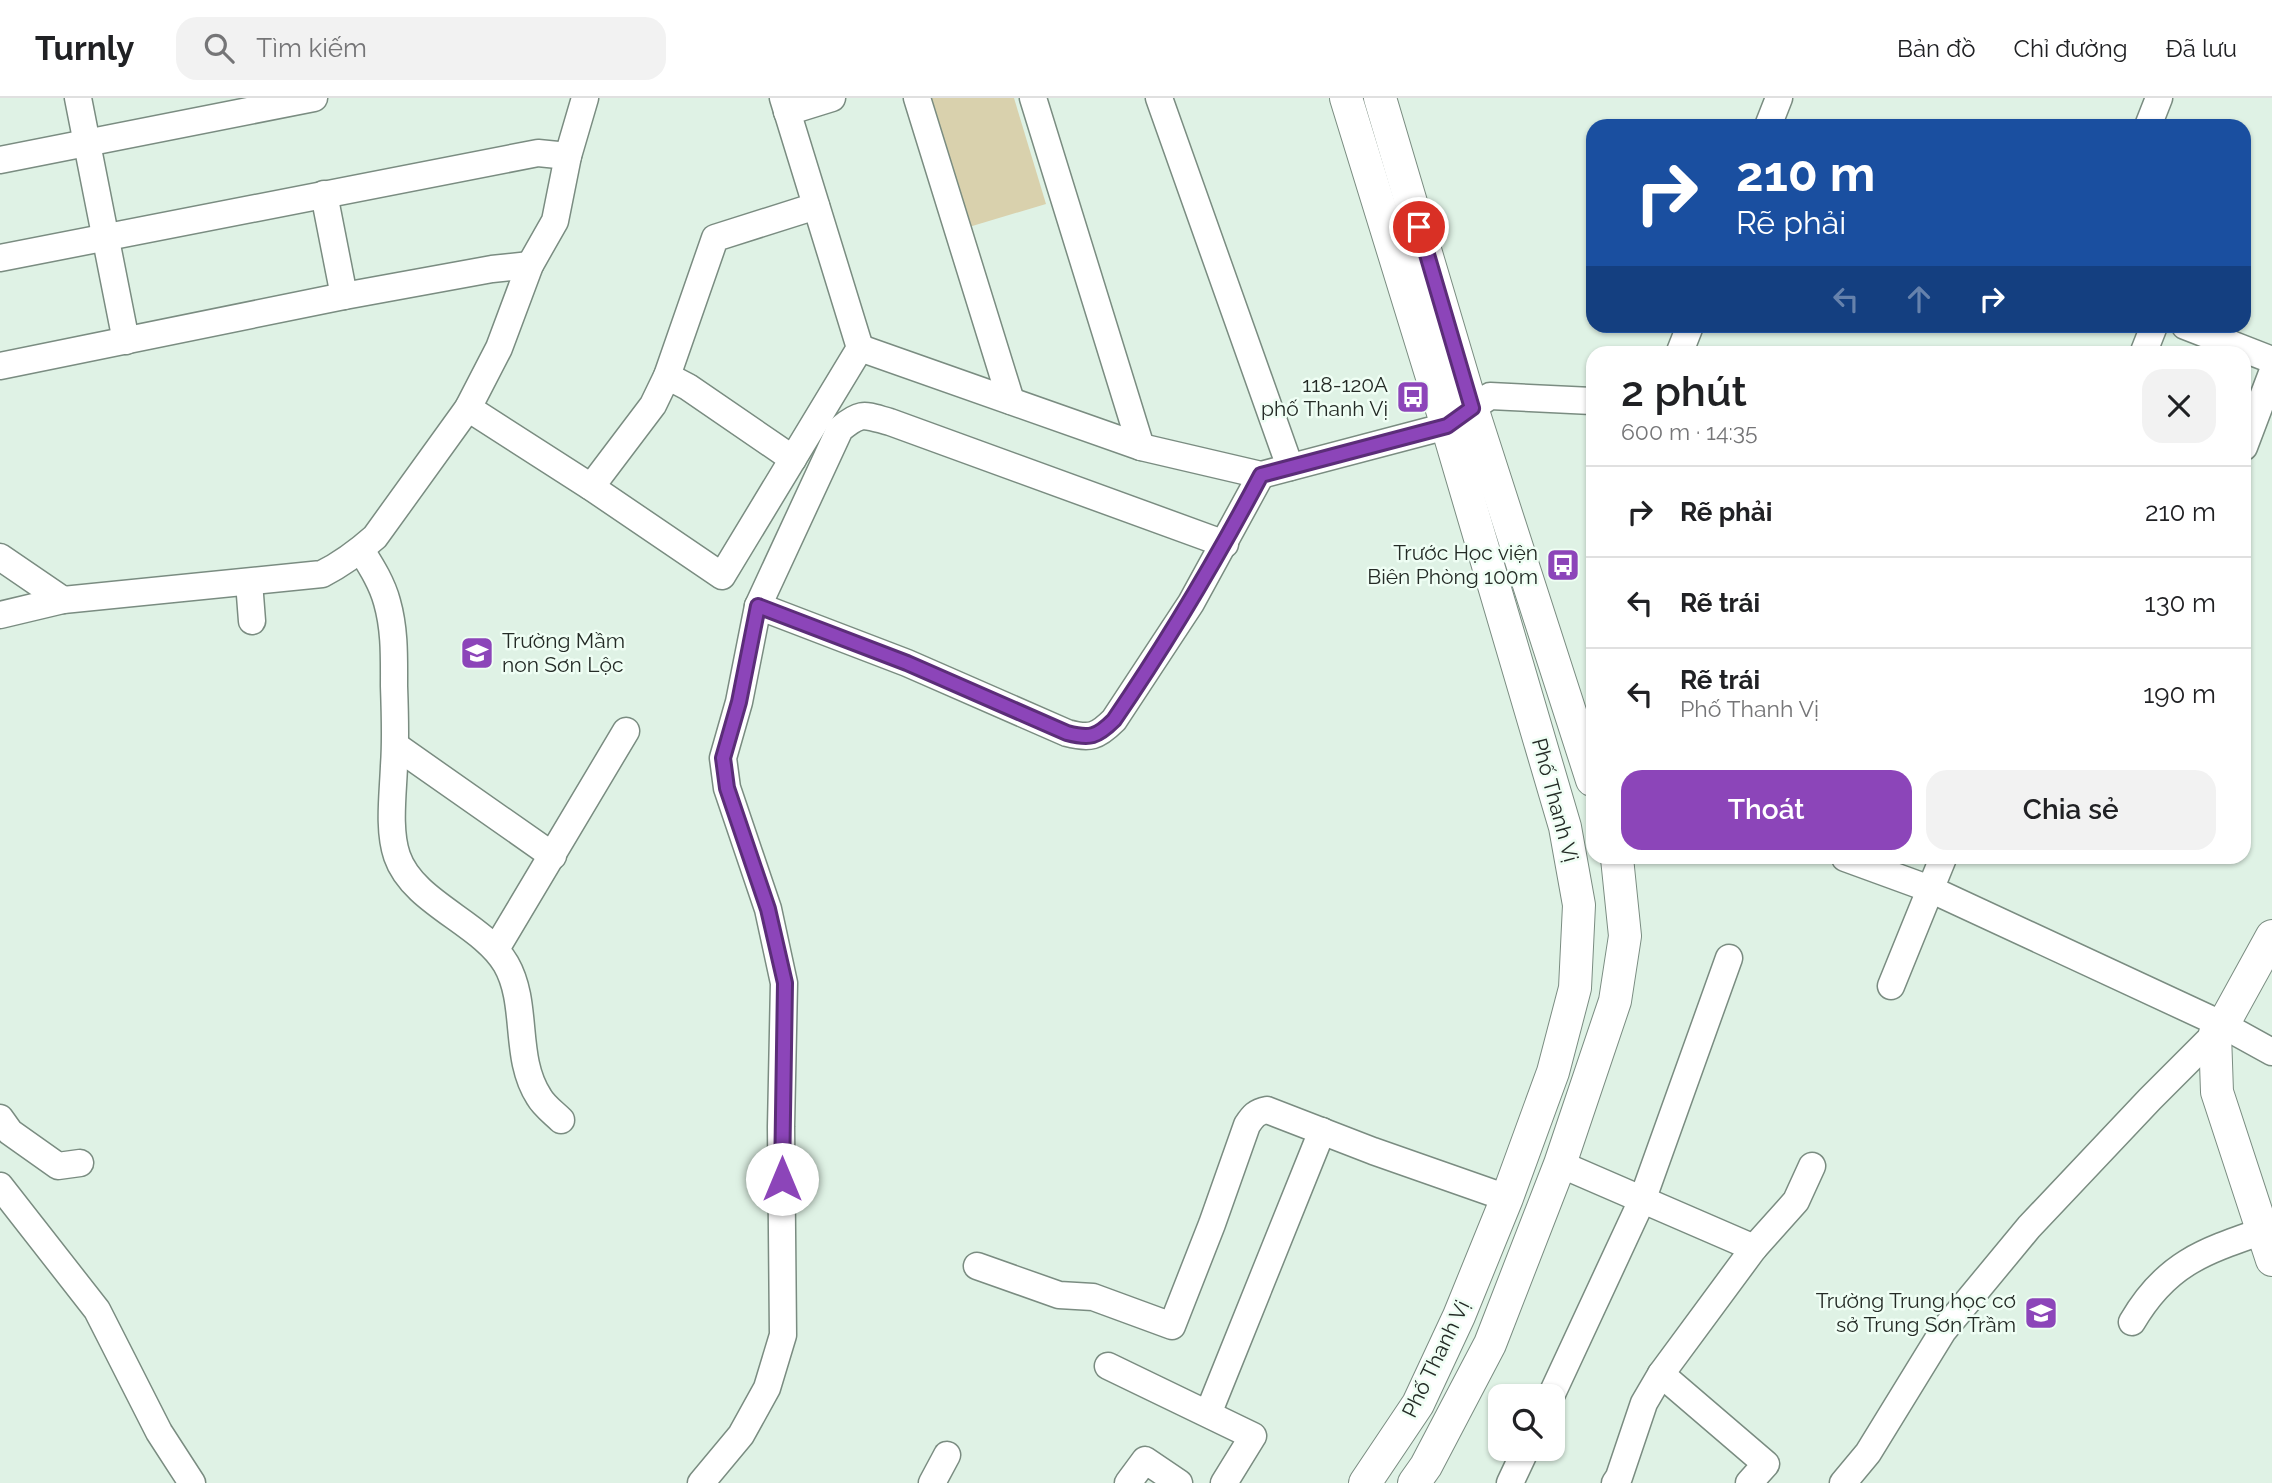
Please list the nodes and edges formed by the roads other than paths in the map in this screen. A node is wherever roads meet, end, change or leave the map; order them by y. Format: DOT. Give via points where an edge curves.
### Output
graph roads {
  1 [pos="78,98"];
  2 [pos="314,98"];
  3 [pos="585,98"];
  4 [pos="832,98"];
  5 [pos="916,98"];
  6 [pos="1033,98"];
  7 [pos="1159,98"];
  8 [pos="1346,98"];
  9 [pos="1380,98"];
  10 [pos="1779,98"];
  11 [pos="2159,98"];
  12 [pos="785,105"];
  13 [pos="1771,119"];
  14 [pos="2151,119"];
  15 [pos="87,142"];
  16 [pos="568,156"];
  17 [pos="0,160"];
  18 [pos="324,194"];
  19 [pos="816,206"];
  20 [pos="107,238"];
  21 [pos="0,258"];
  22 [pos="530,265"];
  23 [pos="344,296"];
  24 [pos="2203,333"];
  25 [pos="126,341"];
  26 [pos="2236,346"];
  27 [pos="860,348"];
  28 [pos="2251,352"];
  29 [pos="2272,360"];
  30 [pos="0,366"];
  31 [pos="2272,373"];
  32 [pos="667,376"];
  33 [pos="1011,401"];
  34 [pos="1586,401"];
  35 [pos="468,408"];
  36 [pos="1472,408"];
  37 [pos="1447,426"];
  38 [pos="2251,428"];
  39 [pos="1141,447"];
  40 [pos="793,459"];
  41 [pos="1290,467"];
  42 [pos="1261,475"];
  43 [pos="591,487"];
  44 [pos="1225,544"];
  45 [pos="361,550"];
  46 [pos="0,557"];
  47 [pos="249,582"];
  48 [pos="63,600"];
  49 [pos="758,606"];
  50 [pos="0,615"];
  51 [pos="251,621"];
  52 [pos="626,731"];
  53 [pos="396,746"];
  54 [pos="1586,761"];
  55 [pos="554,856"];
  56 [pos="1618,864"];
  57 [pos="1861,864"];
  58 [pos="1940,864"];
  59 [pos="1930,889"];
  60 [pos="2272,936"];
  61 [pos="496,949"];
  62 [pos="1729,958"];
  63 [pos="1891,986"];
  64 [pos="2219,1030"];
  65 [pos="2272,1052"];
  66 [pos="0,1118"];
  67 [pos="561,1121"];
  68 [pos="1322,1131"];
  69 [pos="80,1163"];
  70 [pos="1560,1164"];
  71 [pos="1812,1166"];
  72 [pos="0,1186"];
  73 [pos="1507,1198"];
  74 [pos="1643,1198"];
  75 [pos="2267,1245"];
  76 [pos="1754,1248"];
  77 [pos="977,1266"];
  78 [pos="2132,1322"];
  79 [pos="1108,1366"];
  80 [pos="1661,1374"];
  81 [pos="1556,1384"];
  82 [pos="1212,1404"];
  83 [pos="947,1455"];
  84 [pos="1520,1461"];
  85 [pos="1424,1477"];
  86 [pos="192,1483"];
  87 [pos="701,1483"];
  88 [pos="932,1483"];
  89 [pos="1128,1483"];
  90 [pos="1179,1483"];
  91 [pos="1224,1483"];
  92 [pos="1365,1483"];
  93 [pos="1510,1483"];
  94 [pos="1615,1483"];
  95 [pos="1749,1483"];
  96 [pos="1843,1483"];
  1 -- 15 [label="street"];
  2 -- 15 [label="street"];
  3 -- 16 [label="street"];
  4 -- 12 [label="street"];
  5 -- 33 [label="street"];
  6 -- 39 [label="street"];
  7 -- 41 [label="street"];
  8 -- 37 [label="main road, Phố Thanh Vị"];
  9 -- 36 [label="main road, Phố Thanh Vị"];
  10 -- 13 [label="street"];
  11 -- 14 [label="street"];
  12 -- 19 [label="street"];
  15 -- 17 [label="street"];
  15 -- 20 [label="street"];
  16 -- 18 [label="street" via="538,153"];
  16 -- 22 [label="street" via="555,221"];
  18 -- 20 [label="street"];
  18 -- 23 [label="street"];
  19 -- 27 [label="street"];
  19 -- 32 [label="street" via="715,238"];
  20 -- 21 [label="street"];
  20 -- 25 [label="street"];
  22 -- 23 [label="street"];
  22 -- 35 [label="street" via="499,348"];
  23 -- 25 [label="street"];
  24 -- 26 [label="street"];
  25 -- 30 [label="street"];
  27 -- 33 [label="street"];
  27 -- 40 [label="street"];
  28 -- 29 [label="street"];
  31 -- 38 [label="street"];
  32 -- 40 [label="street"];
  32 -- 43 [label="street" via="653,405"];
  33 -- 39 [label="street"];
  34 -- 36 [label="street" via="1490,396"];
  35 -- 43 [label="street"];
  35 -- 45 [label="street"];
  36 -- 37 [label="main road"];
  36 -- 54 [label="main road, Phố Thanh Vị"];
  37 -- 41 [label="street"];
  37 -- 73 [label="main road, Phố Thanh Vị" via="1565,827 1579,905 1575,988 1553,1072"];
  39 -- 42 [label="street"];
  40 -- 43 [label="street" via="722,576"];
  41 -- 42 [label="street"];
  42 -- 44 [label="street"];
  44 -- 49 [label="street" via="1114,720 1100,734 1084,737"];
  44 -- 49 [label="street" via="890,422 855,416 840,429"];
  45 -- 47 [label="street" via="322,574"];
  45 -- 53 [label="street" via="387,599 393,626"];
  46 -- 48 [label="street"];
  47 -- 48 [label="street"];
  47 -- 51 [label="street"];
  48 -- 50 [label="street"];
  49 -- 87 [label="street" via="723,758 727,788 768,909 785,983 783,1335 761,1400 741,1435"];
  52 -- 55 [label="street"];
  53 -- 55 [label="street"];
  53 -- 61 [label="street" via="393,831 397,857 432,899"];
  55 -- 61 [label="street"];
  56 -- 70 [label="main road, Phố Thanh Vị" via="1625,936 1615,1001"];
  57 -- 59 [label="street"];
  58 -- 59 [label="street"];
  59 -- 63 [label="street"];
  59 -- 64 [label="street"];
  60 -- 64 [label="main road"];
  61 -- 67 [label="street" via="517,994 528,1071 539,1097"];
  62 -- 74 [label="street"];
  64 -- 65 [label="street"];
  64 -- 75 [label="main road" via="2217,1092"];
  64 -- 96 [label="street" via="2029,1227 1943,1331 1868,1453"];
  66 -- 69 [label="street" via="10,1132 58,1166"];
  68 -- 73 [label="street"];
  68 -- 77 [label="street" via="1267,1110 1253,1115 1172,1325 1093,1297 1059,1295"];
  68 -- 82 [label="street"];
  70 -- 74 [label="street"];
  70 -- 85 [label="main road, Phố Thanh Vị" via="1490,1345"];
  71 -- 76 [label="street" via="1796,1201"];
  72 -- 86 [label="street" via="97,1311 159,1432"];
  73 -- 92 [label="main road, Phố Thanh Vị" via="1460,1316 1418,1404"];
  74 -- 76 [label="street"];
  74 -- 81 [label="street"];
  75 -- 78 [label="street" via="2190,1259 2169,1273"];
  76 -- 80 [label="street"];
  79 -- 91 [label="street" via="1253,1436"];
  80 -- 94 [label="street" via="1644,1403"];
  80 -- 95 [label="street" via="1766,1464"];
  83 -- 88 [label="street"];
  84 -- 93 [label="street"];
  89 -- 90 [label="street" via="1145,1460"];
}
